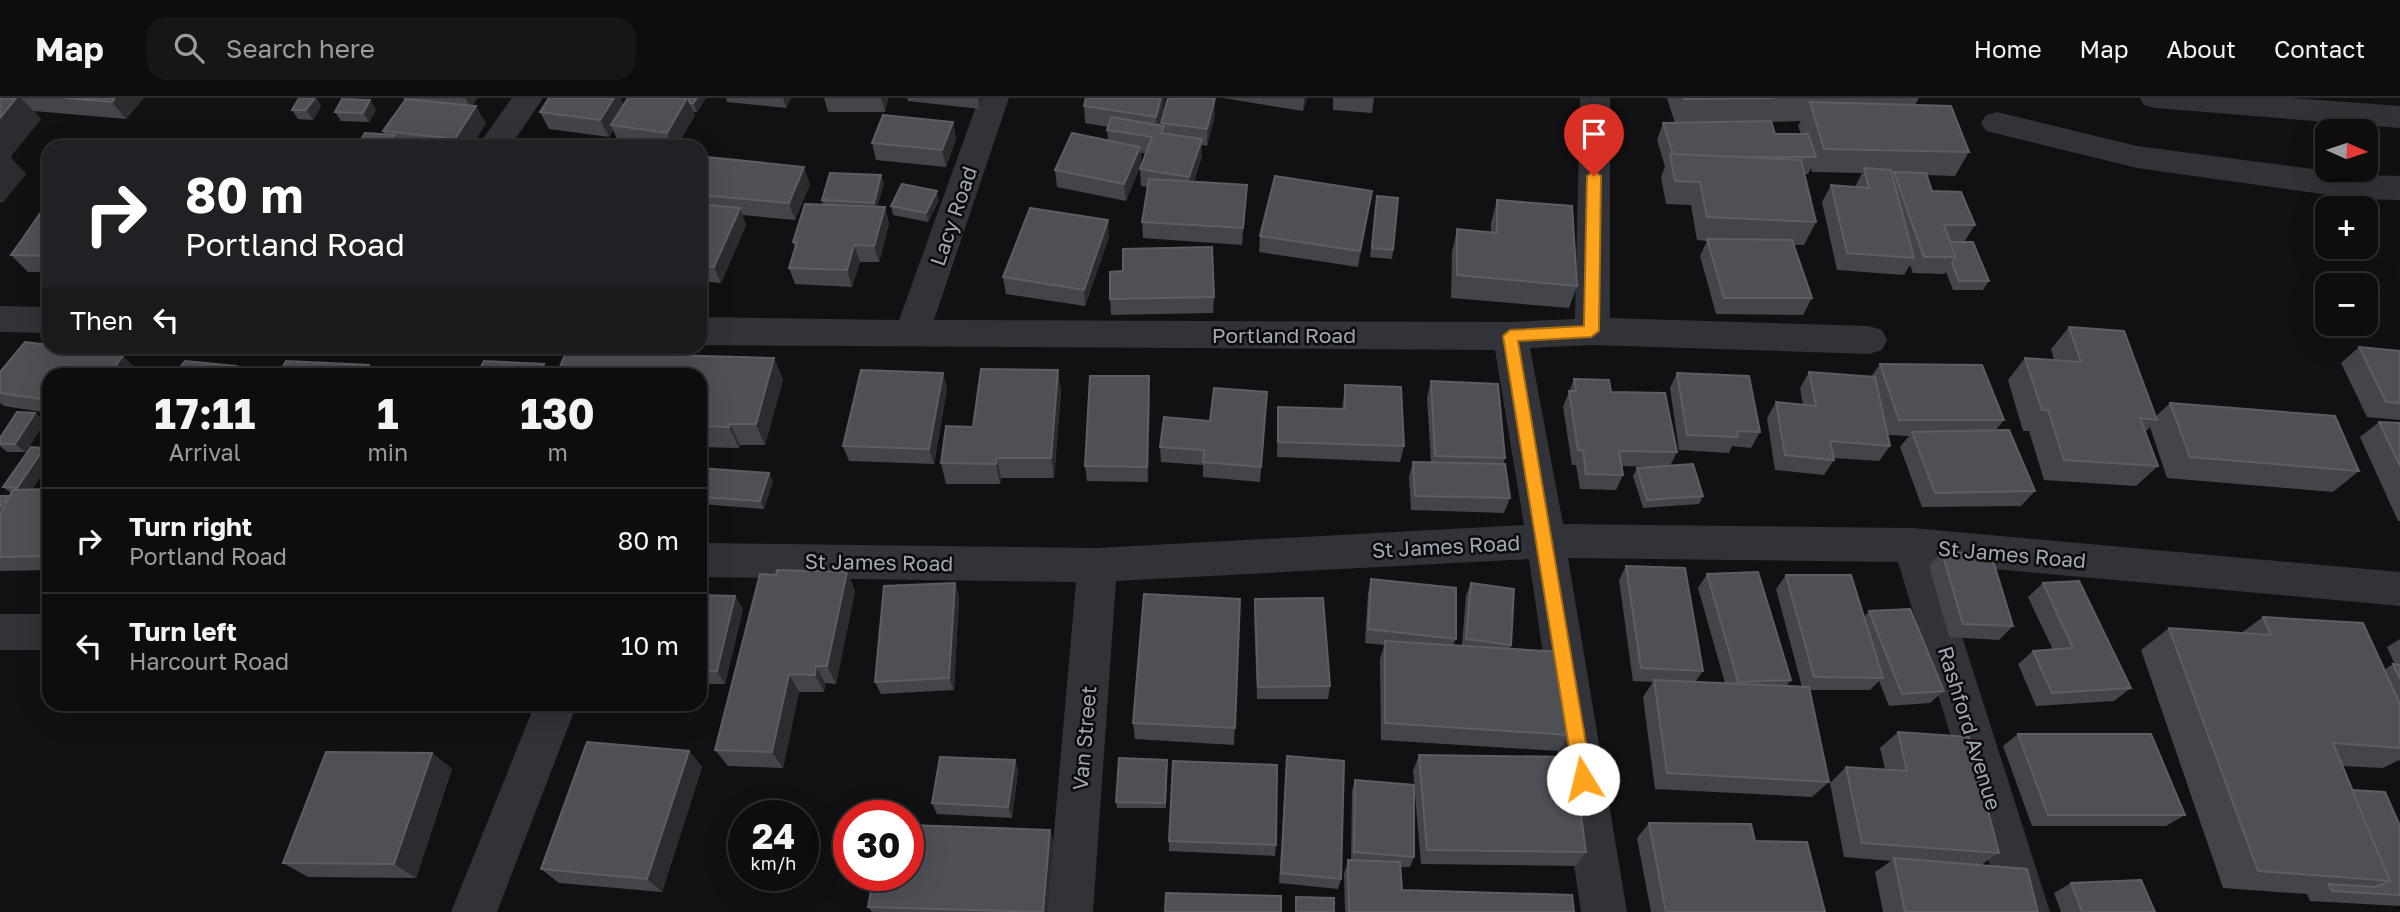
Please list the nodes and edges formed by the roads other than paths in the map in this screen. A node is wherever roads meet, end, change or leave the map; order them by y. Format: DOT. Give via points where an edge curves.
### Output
graph roads {
  1 [pos="528,98"];
  2 [pos="994,98"];
  3 [pos="1595,98"];
  4 [pos="2155,98"];
  5 [pos="2400,117"];
  6 [pos="1997,123"];
  7 [pos="498,140"];
  8 [pos="2400,187"];
  9 [pos="0,319"];
  10 [pos="42,320"];
  11 [pos="707,331"];
  12 [pos="1591,331"];
  13 [pos="912,334"];
  14 [pos="1510,336"];
  15 [pos="1869,340"];
  16 [pos="1546,541"];
  17 [pos="1913,545"];
  18 [pos="707,560"];
  19 [pos="1097,565"];
  20 [pos="2400,589"];
  21 [pos="0,632"];
  22 [pos="42,632"];
  23 [pos="553,711"];
  24 [pos="474,912"];
  25 [pos="1070,912"];
  26 [pos="1604,912"];
  27 [pos="2027,912"];
  1 -- 7 [label="street"];
  2 -- 13 [label="street, Lacy Road"];
  3 -- 12 [label="street"];
  4 -- 5 [label="street"];
  6 -- 8 [label="street" via="2137,157 2358,187"];
  9 -- 10 [label="street"];
  11 -- 13 [label="street, Portland Road"];
  12 -- 14 [label="street, Portland Road"];
  12 -- 15 [label="street, Portland Road"];
  13 -- 14 [label="street, Portland Road"];
  14 -- 16 [label="street"];
  16 -- 17 [label="street, St James Road"];
  16 -- 19 [label="street, St James Road"];
  16 -- 26 [label="street"];
  17 -- 20 [label="street, St James Road"];
  17 -- 27 [label="street, Rashford Avenue"];
  18 -- 19 [label="street, St James Road"];
  19 -- 25 [label="street, Van Street"];
  21 -- 22 [label="street"];
  23 -- 24 [label="street"];
}
